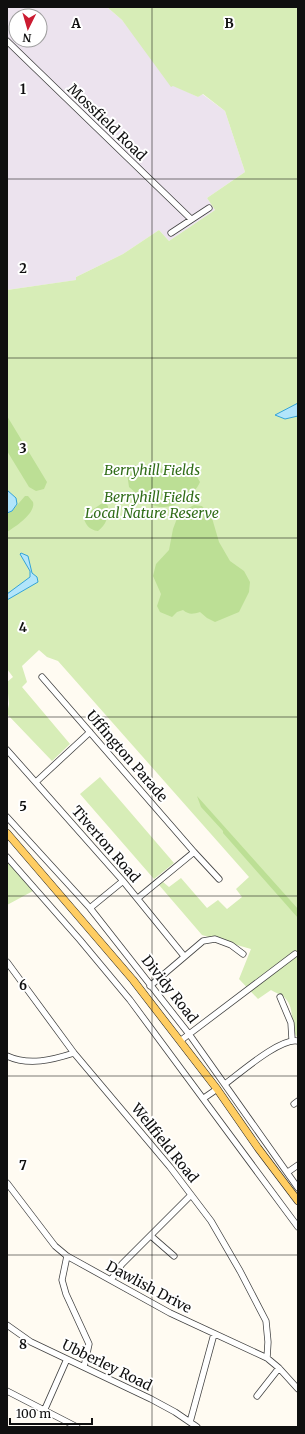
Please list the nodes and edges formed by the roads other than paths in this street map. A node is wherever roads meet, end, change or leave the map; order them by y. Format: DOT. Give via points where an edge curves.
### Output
graph roads {
  1 [pos="7,42"];
  2 [pos="209,208"];
  3 [pos="191,219"];
  4 [pos="172,233"];
  5 [pos="42,677"];
  6 [pos="90,732"];
  7 [pos="7,750"];
  8 [pos="36,782"];
  9 [pos="7,817"];
  10 [pos="7,833"];
  11 [pos="194,852"];
  12 [pos="7,857"];
  13 [pos="219,878"];
  14 [pos="123,881"];
  15 [pos="138,898"];
  16 [pos="90,908"];
  17 [pos="243,954"];
  18 [pos="295,954"];
  19 [pos="184,956"];
  20 [pos="7,962"];
  21 [pos="150,986"];
  22 [pos="280,997"];
  23 [pos="188,1034"];
  24 [pos="292,1039"];
  25 [pos="180,1041"];
  26 [pos="298,1041"];
  27 [pos="74,1053"];
  28 [pos="7,1056"];
  29 [pos="225,1084"];
  30 [pos="217,1089"];
  31 [pos="204,1098"];
  32 [pos="298,1165"];
  33 [pos="288,1172"];
  34 [pos="7,1183"];
  35 [pos="298,1188"];
  36 [pos="191,1195"];
  37 [pos="298,1201"];
  38 [pos="298,1227"];
  39 [pos="151,1236"];
  40 [pos="67,1256"];
  41 [pos="174,1256"];
  42 [pos="111,1280"];
  43 [pos="7,1325"];
  44 [pos="214,1334"];
  45 [pos="267,1358"];
  46 [pos="67,1359"];
  47 [pos="84,1367"];
  48 [pos="279,1368"];
  49 [pos="298,1389"];
  50 [pos="7,1391"];
  51 [pos="257,1396"];
  52 [pos="44,1411"];
  53 [pos="190,1422"];
  54 [pos="77,1427"];
  55 [pos="197,1427"];
  1 -- 3 [label="street, Mossfield Road"];
  2 -- 3 [label="street"];
  3 -- 4 [label="street"];
  5 -- 6 [label="street, Uffington Parade"];
  6 -- 8 [label="street"];
  6 -- 11 [label="street, Uffington Parade"];
  7 -- 8 [label="street, Tiverton Road"];
  8 -- 14 [label="street, Tiverton Road"];
  9 -- 16 [label="street, Dividy Road"];
  10 -- 25 [label="main road, Dividy Road" via="133,980"];
  11 -- 13 [label="street, Uffington Parade"];
  11 -- 15 [label="street"];
  12 -- 31 [label="street" via="130,1000"];
  14 -- 15 [label="street, Tiverton Road"];
  14 -- 16 [label="street"];
  15 -- 19 [label="street, Tiverton Road"];
  16 -- 21 [label="street, Dividy Road"];
  17 -- 19 [label="street" via="231,945 215,939 203,941"];
  18 -- 23 [label="street"];
  19 -- 21 [label="street"];
  20 -- 27 [label="street, Wellfield Road"];
  21 -- 23 [label="street, Dividy Road"];
  22 -- 24 [label="street" via="291,1023"];
  23 -- 25 [label="street"];
  23 -- 29 [label="street, Dividy Road"];
  24 -- 26 [label="street"];
  24 -- 29 [label="street" via="278,1045"];
  25 -- 30 [label="main road, Dividy Road"];
  27 -- 28 [label="street" via="52,1060 31,1061"];
  27 -- 36 [label="street, Wellfield Road"];
  29 -- 33 [label="street, Dividy Road"];
  30 -- 31 [label="street"];
  30 -- 37 [label="main road, Dividy Road"];
  31 -- 38 [label="street"];
  32 -- 33 [label="street"];
  33 -- 35 [label="street, Dividy Road"];
  34 -- 40 [label="street, Dawlish Drive" via="55,1246"];
  36 -- 39 [label="street"];
  36 -- 45 [label="street, Wellfield Road" via="211,1221 266,1321"];
  39 -- 41 [label="street"];
  39 -- 42 [label="street" via="122,1264"];
  40 -- 42 [label="street, Dawlish Drive"];
  40 -- 47 [label="street" via="62,1280 89,1344"];
  42 -- 44 [label="street, Dawlish Drive"];
  43 -- 46 [label="street, Ubberley Road" via="31,1342"];
  44 -- 45 [label="street, Dawlish Drive"];
  44 -- 53 [label="street"];
  45 -- 48 [label="street, Dawlish Drive"];
  46 -- 47 [label="street, Ubberley Road"];
  46 -- 52 [label="street"];
  47 -- 53 [label="street, Ubberley Road" via="151,1399"];
  48 -- 49 [label="street, Dawlish Drive"];
  48 -- 51 [label="street"];
  50 -- 52 [label="street"];
  52 -- 54 [label="street"];
  53 -- 55 [label="street, Ubberley Road"];
}
